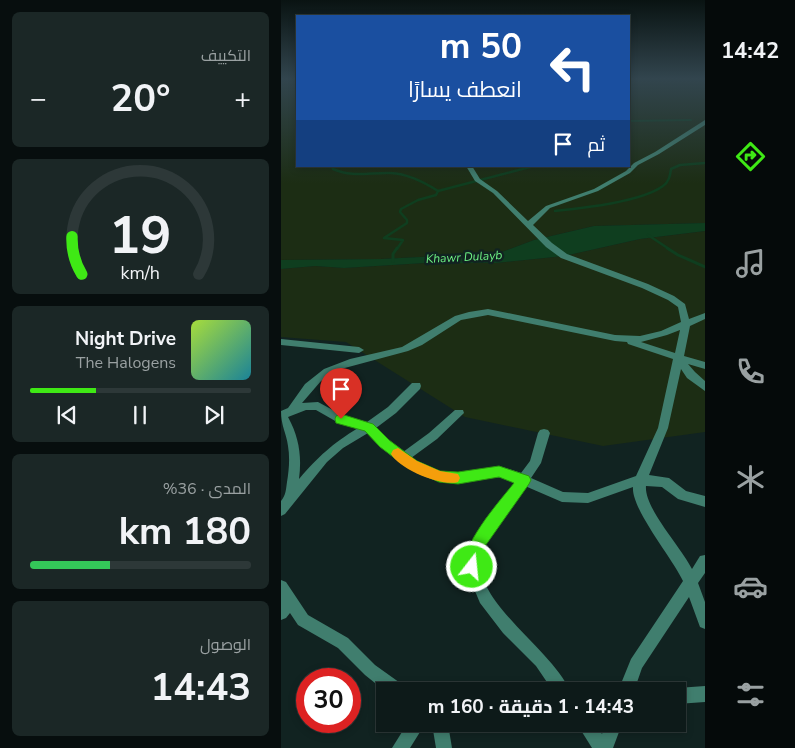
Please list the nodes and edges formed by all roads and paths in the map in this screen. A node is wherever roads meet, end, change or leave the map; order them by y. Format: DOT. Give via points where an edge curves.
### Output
graph roads {
  1 [pos="705,122"];
  2 [pos="470,167"];
  3 [pos="528,225"];
  4 [pos="705,316"];
  5 [pos="686,324"];
  6 [pos="615,338"];
  7 [pos="281,342"];
  8 [pos="359,350"];
  9 [pos="678,357"];
  10 [pos="705,366"];
  11 [pos="416,386"];
  12 [pos="705,387"];
  13 [pos="459,413"];
  14 [pos="285,414"];
  15 [pos="369,427"];
  16 [pos="543,433"];
  17 [pos="403,458"];
  18 [pos="524,480"];
  19 [pos="640,481"];
  20 [pos="289,500"];
  21 [pos="705,502"];
  22 [pos="281,510"];
  23 [pos="705,561"];
  24 [pos="691,583"];
  25 [pos="281,587"];
  26 [pos="286,608"];
  27 [pos="705,622"];
  28 [pos="385,682"];
  29 [pos="556,682"];
  30 [pos="629,682"];
  31 [pos="705,694"];
  32 [pos="686,695"];
  33 [pos="411,732"];
  34 [pos="441,732"];
  35 [pos="591,732"];
  36 [pos="611,732"];
  37 [pos="400,748"];
  38 [pos="444,748"];
  39 [pos="604,748"];
  1 -- 3 [label="street" via="596,190 548,206"];
  2 -- 3 [label="street" via="477,180 495,192"];
  3 -- 5 [label="street" via="564,256 671,298 682,306"];
  4 -- 5 [label="street"];
  5 -- 6 [label="street" via="640,339"];
  5 -- 9 [label="street"];
  6 -- 9 [label="street"];
  6 -- 14 [label="street" via="506,314 473,314 459,318 404,349 358,360 319,376"];
  7 -- 8 [label="street"];
  9 -- 10 [label="street"];
  9 -- 12 [label="street"];
  9 -- 19 [label="street" via="663,428"];
  11 -- 15 [label="street"];
  13 -- 17 [label="street"];
  14 -- 15 [label="street" via="305,406 318,406 341,419"];
  14 -- 20 [label="street" via="295,445 295,471"];
  15 -- 17 [label="street"];
  15 -- 20 [label="street" via="339,444"];
  16 -- 18 [label="street" via="535,464"];
  17 -- 18 [label="street" via="439,476 458,478 499,472"];
  18 -- 19 [label="street" via="562,497 588,498"];
  18 -- 29 [label="street" via="476,546 472,567 485,598 508,628 541,660"];
  19 -- 21 [label="street" via="665,482 682,495"];
  19 -- 24 [label="street" via="639,492 646,510"];
  20 -- 22 [label="street"];
  23 -- 24 [label="street"];
  24 -- 27 [label="street"];
  24 -- 30 [label="street" via="636,664"];
  25 -- 26 [label="street"];
  26 -- 28 [label="street" via="343,643"];
  31 -- 32 [label="street"];
  33 -- 37 [label="street"];
  34 -- 38 [label="street"];
  35 -- 39 [label="street"];
  36 -- 39 [label="street"];
}
